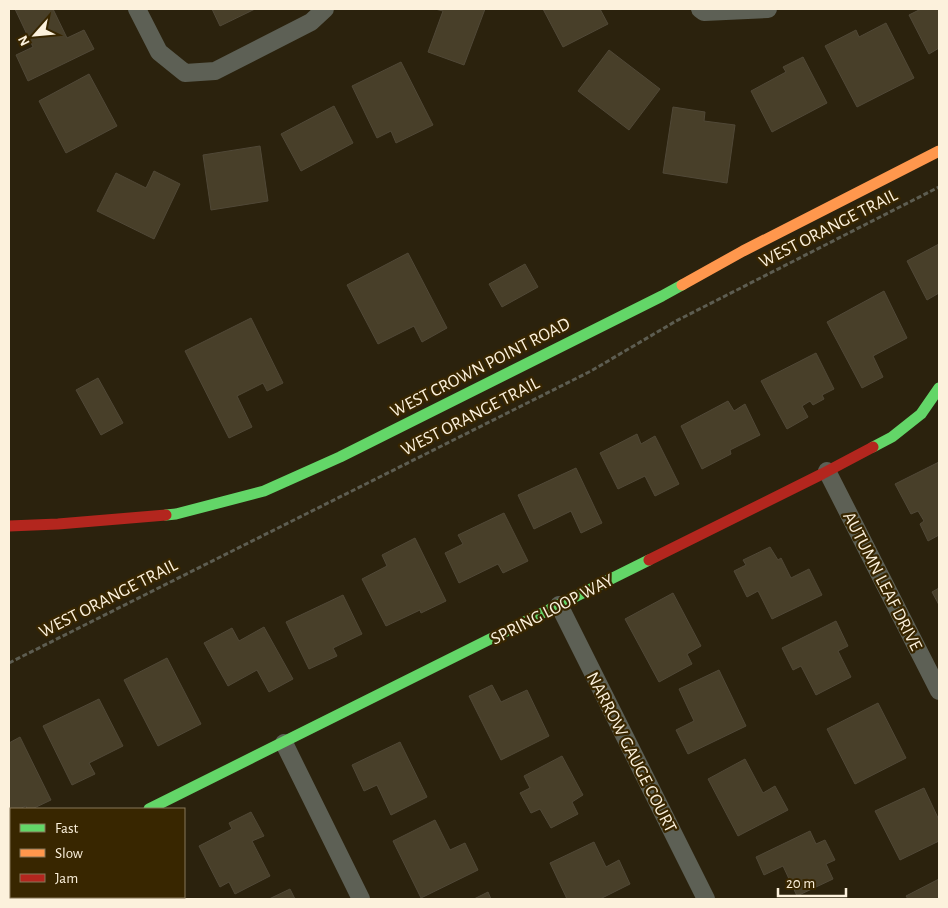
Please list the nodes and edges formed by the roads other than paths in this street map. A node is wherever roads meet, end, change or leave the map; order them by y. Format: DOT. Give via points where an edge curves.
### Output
graph roads {
  1 [pos="137,9"];
  2 [pos="325,9"];
  3 [pos="700,9"];
  4 [pos="768,9"];
  5 [pos="939,151"];
  6 [pos="939,388"];
  7 [pos="827,471"];
  8 [pos="9,526"];
  9 [pos="558,605"];
  10 [pos="939,691"];
  11 [pos="284,742"];
  12 [pos="151,808"];
  13 [pos="361,899"];
  14 [pos="706,899"];
  1 -- 2 [label="street" via="159,52 185,72 215,71 311,22"];
  3 -- 4 [label="street" via="704,12"];
  5 -- 8 [label="street, WEST CROWN POINT ROAD" via="662,296 340,457 264,491 176,514"];
  6 -- 7 [label="street, SPRING LOOP WAY" via="921,414 900,432"];
  7 -- 9 [label="street, SPRING LOOP WAY"];
  7 -- 10 [label="street, AUTUMN LEAF DRIVE"];
  9 -- 11 [label="street, SPRING LOOP WAY"];
  9 -- 14 [label="street, NARROW GAUGE COURT"];
  11 -- 12 [label="street, SPRING LOOP WAY"];
  11 -- 13 [label="street"];
}
